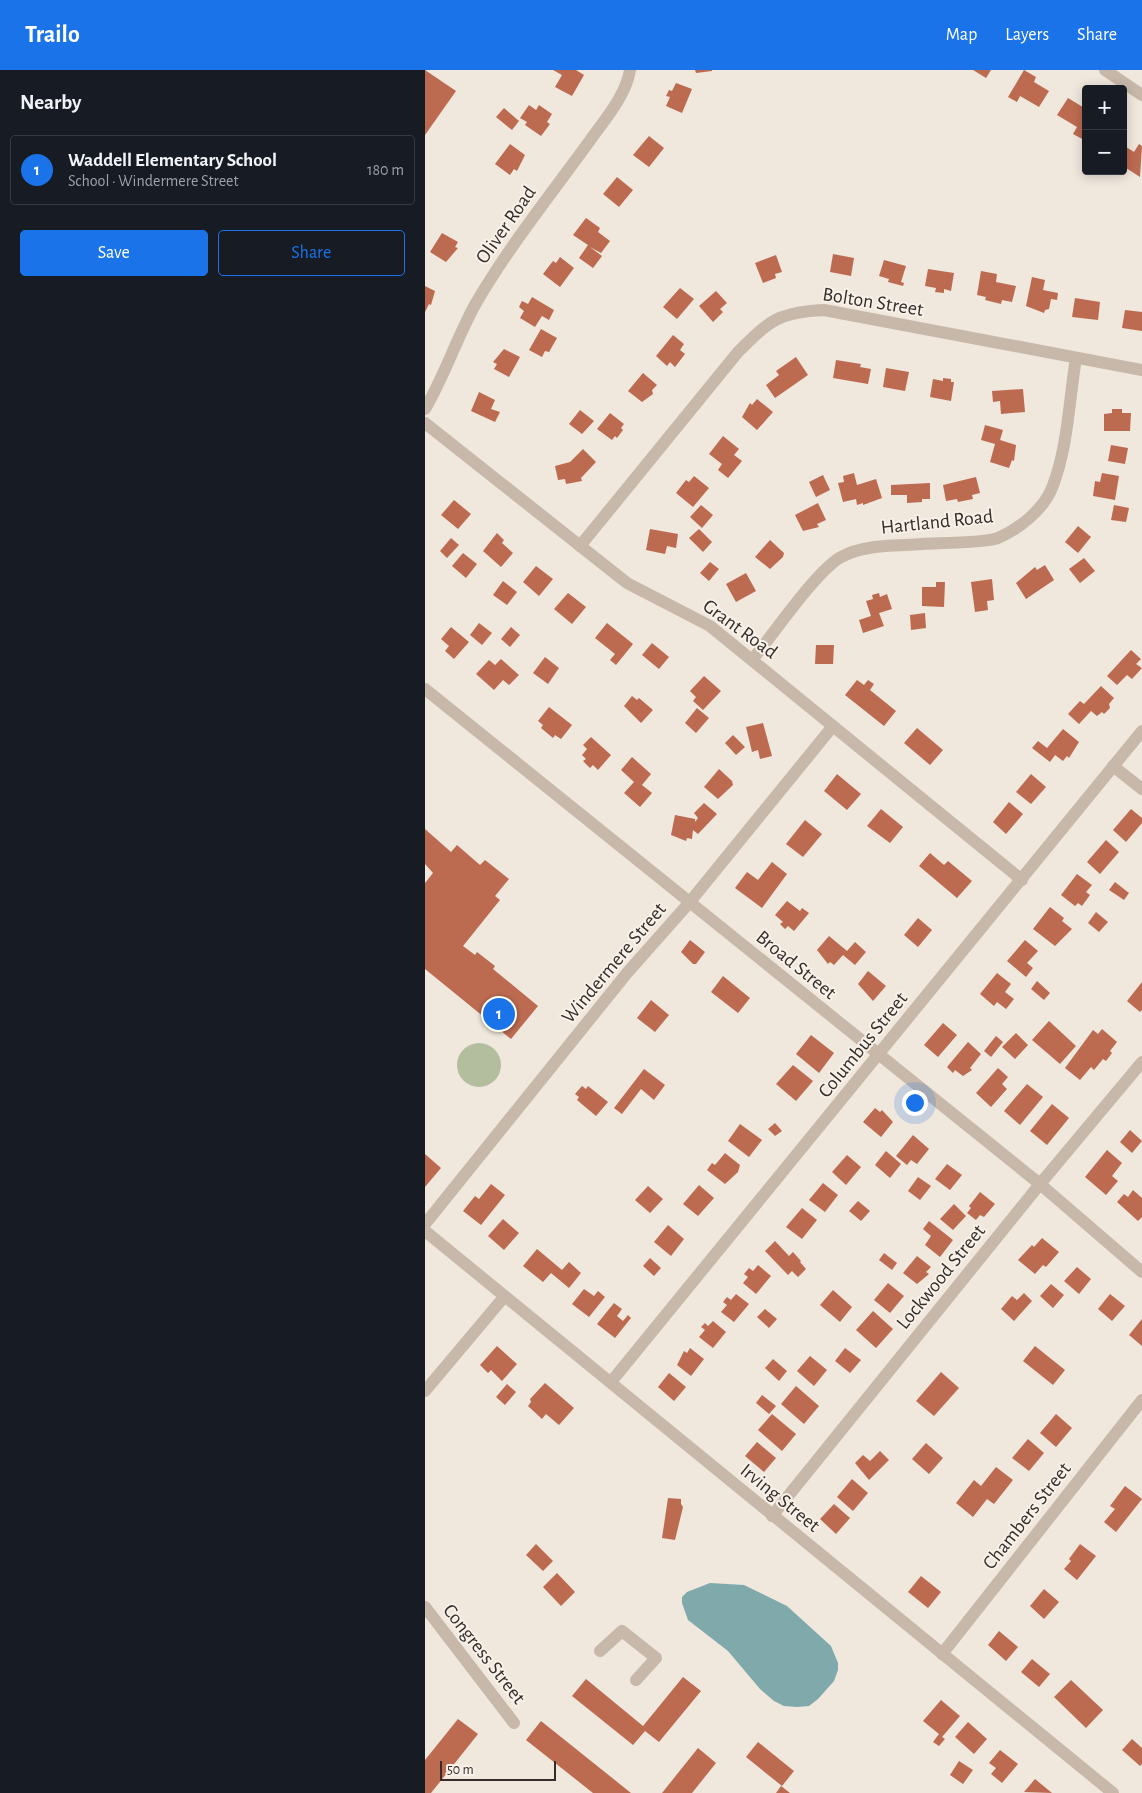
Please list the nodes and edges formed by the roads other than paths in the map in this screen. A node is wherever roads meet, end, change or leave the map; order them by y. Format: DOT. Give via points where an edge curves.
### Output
graph roads {
  1 [pos="630,70"];
  2 [pos="1105,70"];
  3 [pos="1142,94"];
  4 [pos="1076,358"];
  5 [pos="1142,370"];
  6 [pos="425,409"];
  7 [pos="425,423"];
  8 [pos="580,546"];
  9 [pos="752,660"];
  10 [pos="425,689"];
  11 [pos="833,726"];
  12 [pos="1142,731"];
  13 [pos="1113,766"];
  14 [pos="1142,789"];
  15 [pos="1023,880"];
  16 [pos="689,903"];
  17 [pos="879,1056"];
  18 [pos="1142,1062"];
  19 [pos="1040,1184"];
  20 [pos="425,1224"];
  21 [pos="425,1231"];
  22 [pos="1142,1272"];
  23 [pos="504,1297"];
  24 [pos="611,1382"];
  25 [pos="425,1391"];
  26 [pos="1142,1400"];
  27 [pos="772,1516"];
  28 [pos="425,1607"];
  29 [pos="600,1651"];
  30 [pos="942,1654"];
  31 [pos="636,1680"];
  32 [pos="514,1723"];
  33 [pos="1113,1793"];
  1 -- 6 [label="street, Oliver Road" via="629,81 612,110 490,280"];
  2 -- 3 [label="street"];
  4 -- 5 [label="street, Bolton Street"];
  4 -- 8 [label="street, Bolton Street" via="824,310 781,316 765,325 738,352"];
  4 -- 9 [label="street, Hartland Road" via="1060,462 1047,496 1026,520 996,539 877,547 840,558 819,577"];
  7 -- 8 [label="street, Grant Road"];
  8 -- 9 [label="street, Grant Road" via="627,583 709,626"];
  9 -- 11 [label="street, Grant Road"];
  10 -- 16 [label="street, Broad Street"];
  11 -- 15 [label="street, Grant Road"];
  11 -- 16 [label="street, Windermere Street"];
  12 -- 13 [label="street, Columbus Street"];
  13 -- 14 [label="street"];
  13 -- 15 [label="street, Columbus Street"];
  15 -- 17 [label="street, Columbus Street"];
  16 -- 17 [label="street, Broad Street"];
  16 -- 20 [label="street, Windermere Street" via="627,973"];
  17 -- 19 [label="street, Broad Street"];
  17 -- 24 [label="street, Columbus Street"];
  18 -- 19 [label="street, Lockwood Street"];
  19 -- 22 [label="street, Broad Street"];
  19 -- 27 [label="street, Lockwood Street"];
  21 -- 23 [label="street, Irving Street"];
  23 -- 24 [label="street, Irving Street"];
  23 -- 25 [label="street"];
  24 -- 27 [label="street, Irving Street"];
  26 -- 30 [label="street, Chambers Street"];
  27 -- 30 [label="street, Irving Street"];
  28 -- 32 [label="street, Congress Street"];
  29 -- 31 [label="street" via="621,1631 656,1658"];
  30 -- 33 [label="street, Irving Street"];
}
